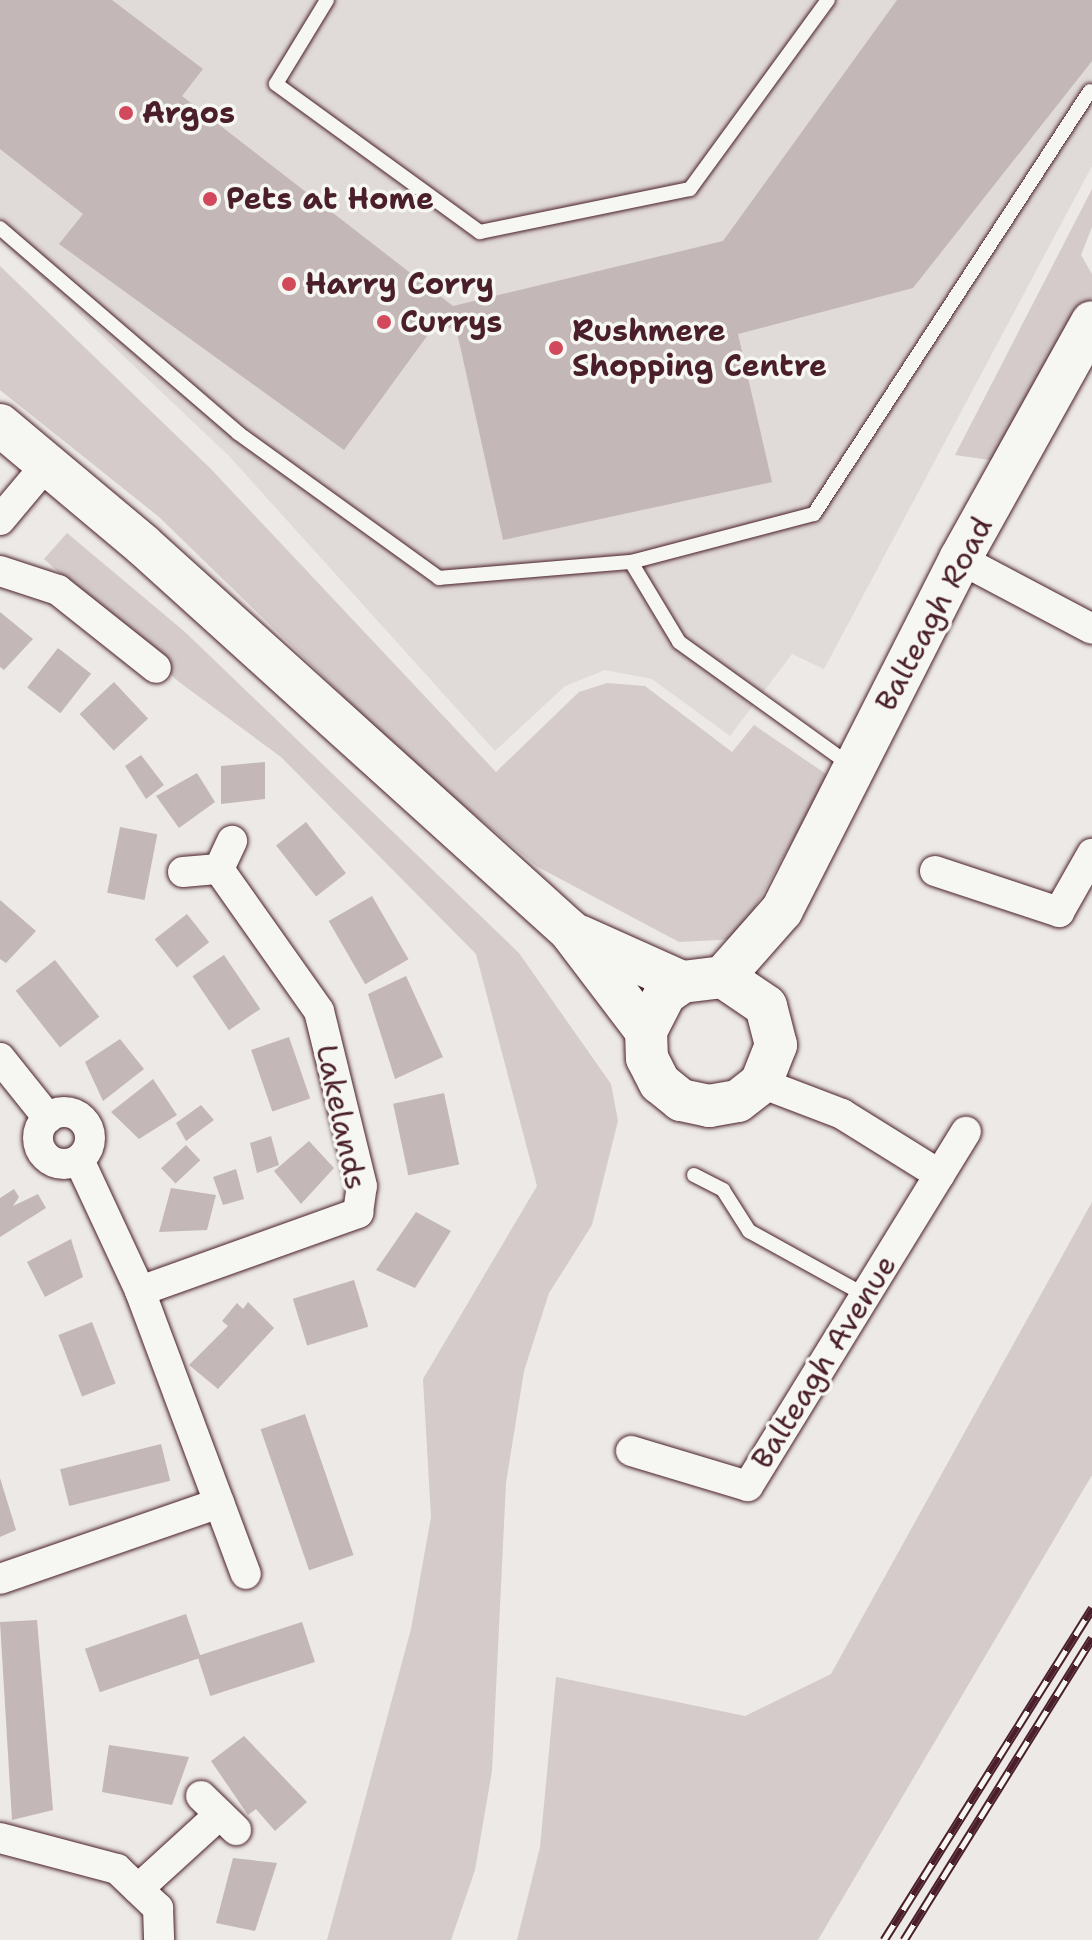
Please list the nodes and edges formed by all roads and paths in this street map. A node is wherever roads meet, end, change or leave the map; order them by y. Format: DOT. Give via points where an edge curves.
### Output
graph roads {
  1 [pos="327,0"];
  2 [pos="828,0"];
  3 [pos="1090,91"];
  4 [pos="0,228"];
  5 [pos="1092,322"];
  6 [pos="0,425"];
  7 [pos="47,464"];
  8 [pos="0,520"];
  9 [pos="960,559"];
  10 [pos="631,562"];
  11 [pos="0,571"];
  12 [pos="1092,629"];
  13 [pos="156,668"];
  14 [pos="854,767"];
  15 [pos="232,841"];
  16 [pos="1092,854"];
  17 [pos="219,869"];
  18 [pos="935,871"];
  19 [pos="183,872"];
  20 [pos="782,910"];
  21 [pos="570,931"];
  22 [pos="702,979"];
  23 [pos="766,1006"];
  24 [pos="646,1031"];
  25 [pos="0,1058"];
  26 [pos="761,1083"];
  27 [pos="966,1132"];
  28 [pos="694,1175"];
  29 [pos="940,1175"];
  30 [pos="140,1291"];
  31 [pos="865,1295"];
  32 [pos="631,1451"];
  33 [pos="219,1503"];
  34 [pos="246,1574"];
  35 [pos="0,1579"];
  36 [pos="218,1814"];
  37 [pos="0,1838"];
  38 [pos="138,1889"];
  39 [pos="159,1940"];
  1 -- 2 [label="lane" via="276,84 480,232 690,189"];
  3 -- 10 [label="lane" via="814,514"];
  4 -- 10 [label="lane" via="238,433 439,578"];
  5 -- 9 [label="street, Balteagh Road"];
  6 -- 7 [label="street"];
  7 -- 8 [label="street"];
  7 -- 21 [label="street"];
  9 -- 12 [label="street"];
  9 -- 14 [label="street, Balteagh Road"];
  10 -- 14 [label="lane" via="679,642"];
  11 -- 13 [label="street" via="58,590"];
  14 -- 20 [label="street, Balteagh Road"];
  15 -- 17 [label="street"];
  16 -- 18 [label="street" via="1059,912"];
  17 -- 19 [label="street"];
  17 -- 30 [label="street, Lakelands" via="319,1011 362,1186 358,1213"];
  20 -- 22 [label="street, Balteagh Road"];
  20 -- 23 [label="street, Balteagh Road"];
  21 -- 22 [label="street"];
  21 -- 24 [label="street"];
  22 -- 23 [label="street"];
  22 -- 24 [label="street" via="665,994"];
  23 -- 26 [label="street" via="776,1045"];
  24 -- 26 [label="street" via="647,1058 660,1083 681,1100 709,1106 738,1101"];
  25 -- 30 [label="street" via="48,1118 39,1133 46,1158 62,1164 79,1160"];
  26 -- 29 [label="street" via="842,1114"];
  27 -- 29 [label="street, Balteagh Avenue"];
  28 -- 31 [label="lane" via="723,1190 749,1231"];
  29 -- 31 [label="street, Balteagh Avenue"];
  30 -- 33 [label="street"];
  31 -- 32 [label="street, Balteagh Avenue" via="748,1486"];
  33 -- 34 [label="street"];
  33 -- 35 [label="street"];
  36 -- 38 [label="street"];
  37 -- 38 [label="street" via="117,1869"];
  38 -- 39 [label="street" via="158,1908"];
}
